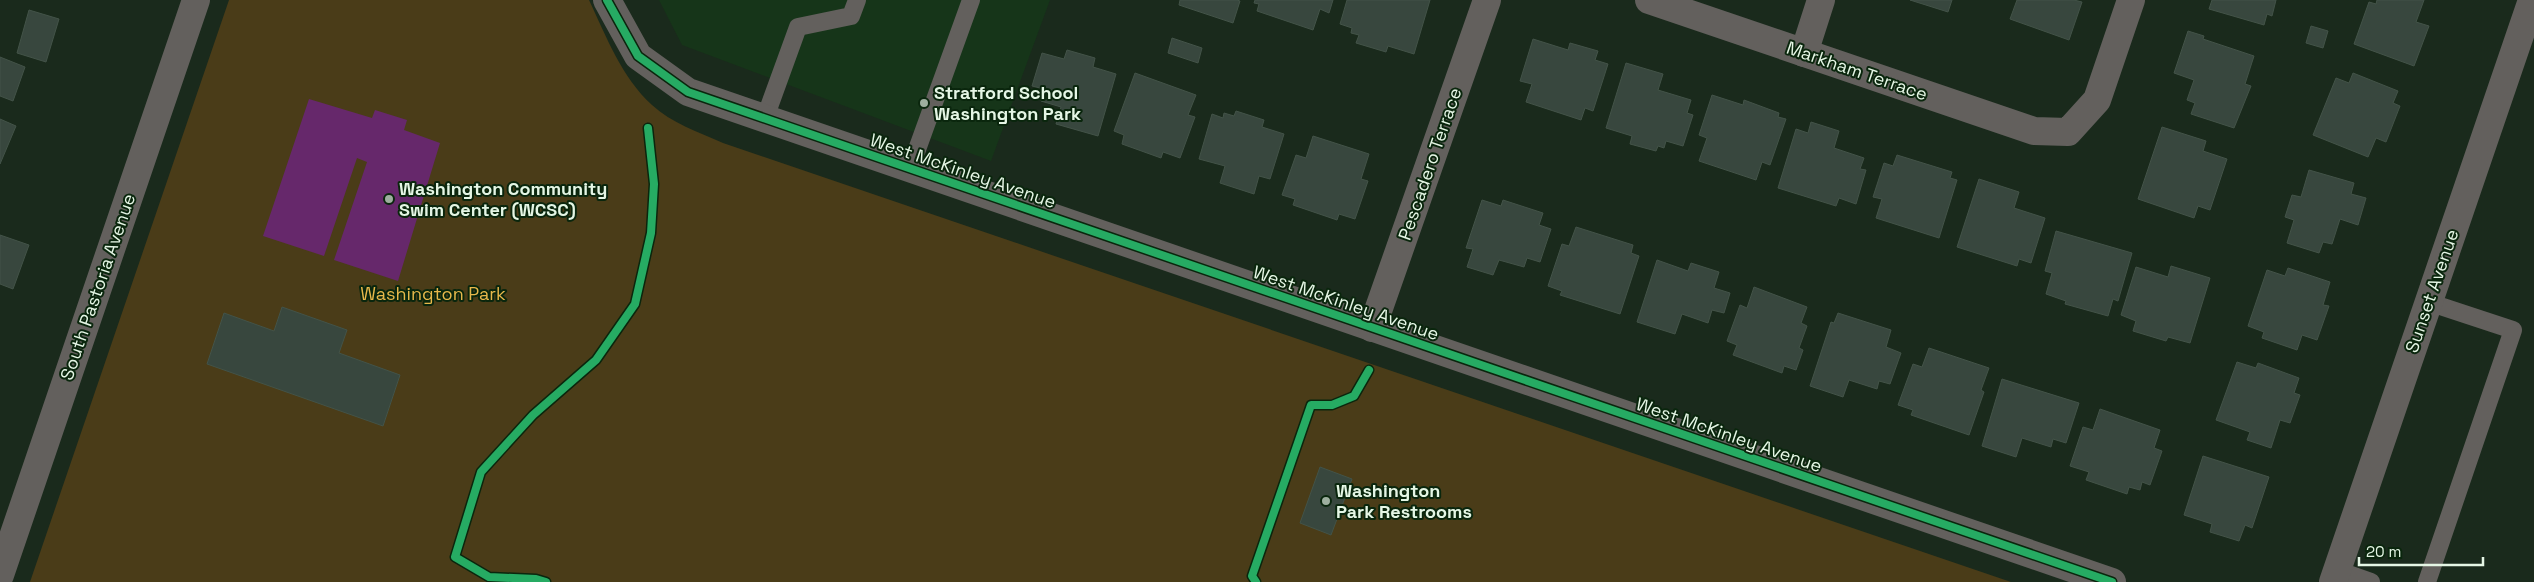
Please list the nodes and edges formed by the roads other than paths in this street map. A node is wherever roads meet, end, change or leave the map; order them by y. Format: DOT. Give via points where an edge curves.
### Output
graph roads {
  1 [pos="196,0"];
  2 [pos="607,0"];
  3 [pos="857,0"];
  4 [pos="971,0"];
  5 [pos="1487,0"];
  6 [pos="1649,0"];
  7 [pos="1821,0"];
  8 [pos="2131,0"];
  9 [pos="2532,0"];
  10 [pos="1804,53"];
  11 [pos="765,118"];
  12 [pos="910,169"];
  13 [pos="2428,302"];
  14 [pos="1372,328"];
  15 [pos="0,574"];
  16 [pos="2335,576"];
  17 [pos="2112,582"];
  18 [pos="2371,582"];
  19 [pos="2428,582"];
  1 -- 15 [label="street, South Pastoria Avenue"];
  2 -- 11 [label="street, West McKinley Avenue" via="638,56 688,92"];
  3 -- 11 [label="lane" via="851,16 798,27"];
  4 -- 12 [label="lane"];
  5 -- 14 [label="street, Pescadero Terrace"];
  6 -- 10 [label="street, Markham Terrace"];
  7 -- 10 [label="street"];
  8 -- 10 [label="street, Markham Terrace" via="2097,100 2068,132 2034,131"];
  9 -- 13 [label="street, Sunset Avenue"];
  11 -- 12 [label="street, West McKinley Avenue"];
  12 -- 14 [label="street, West McKinley Avenue"];
  13 -- 16 [label="street, Sunset Avenue"];
  13 -- 19 [label="lane" via="2513,330"];
  14 -- 17 [label="street, West McKinley Avenue"];
  16 -- 18 [label="lane"];
}
